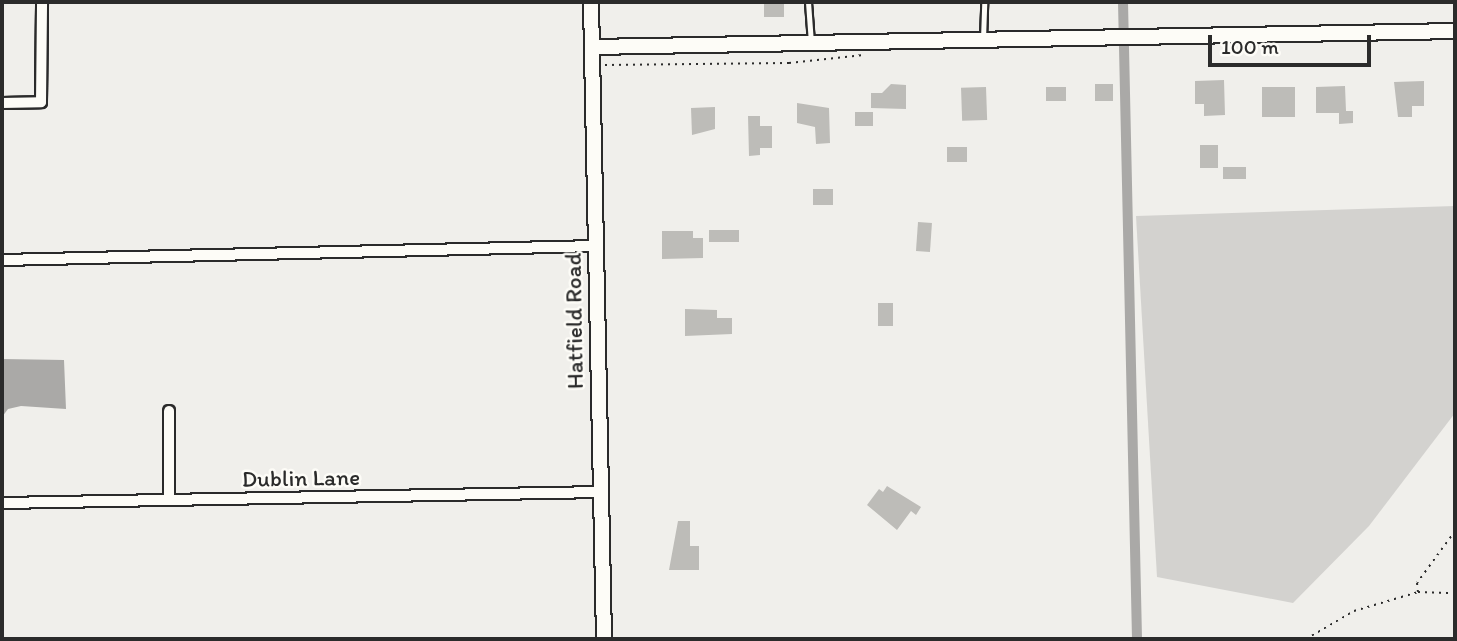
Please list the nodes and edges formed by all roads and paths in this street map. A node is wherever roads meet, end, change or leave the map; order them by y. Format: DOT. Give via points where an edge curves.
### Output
graph roads {
  1 [pos="42,2"];
  2 [pos="591,2"];
  3 [pos="808,2"];
  4 [pos="984,2"];
  5 [pos="1455,31"];
  6 [pos="984,39"];
  7 [pos="811,43"];
  8 [pos="592,47"];
  9 [pos="2,103"];
  10 [pos="595,246"];
  11 [pos="2,260"];
  12 [pos="169,411"];
  13 [pos="601,492"];
  14 [pos="169,499"];
  15 [pos="2,503"];
  16 [pos="1455,531"];
  17 [pos="1418,592"];
  18 [pos="1455,593"];
  19 [pos="604,639"];
  20 [pos="1306,639"];
  1 -- 9 [label="street" via="41,102"];
  2 -- 8 [label="street, Hatfield Road"];
  3 -- 7 [label="lane"];
  4 -- 6 [label="lane"];
  5 -- 6 [label="street"];
  6 -- 7 [label="street"];
  7 -- 8 [label="street"];
  8 -- 10 [label="street, Hatfield Road"];
  10 -- 11 [label="street"];
  10 -- 13 [label="street, Hatfield Road"];
  12 -- 14 [label="street"];
  13 -- 14 [label="street, Dublin Lane"];
  13 -- 19 [label="street, Hatfield Road"];
  14 -- 15 [label="street, Dublin Lane"];
  16 -- 17 [label="path" via="1419,576"];
  17 -- 18 [label="path"];
  17 -- 20 [label="path" via="1354,611"];
}
